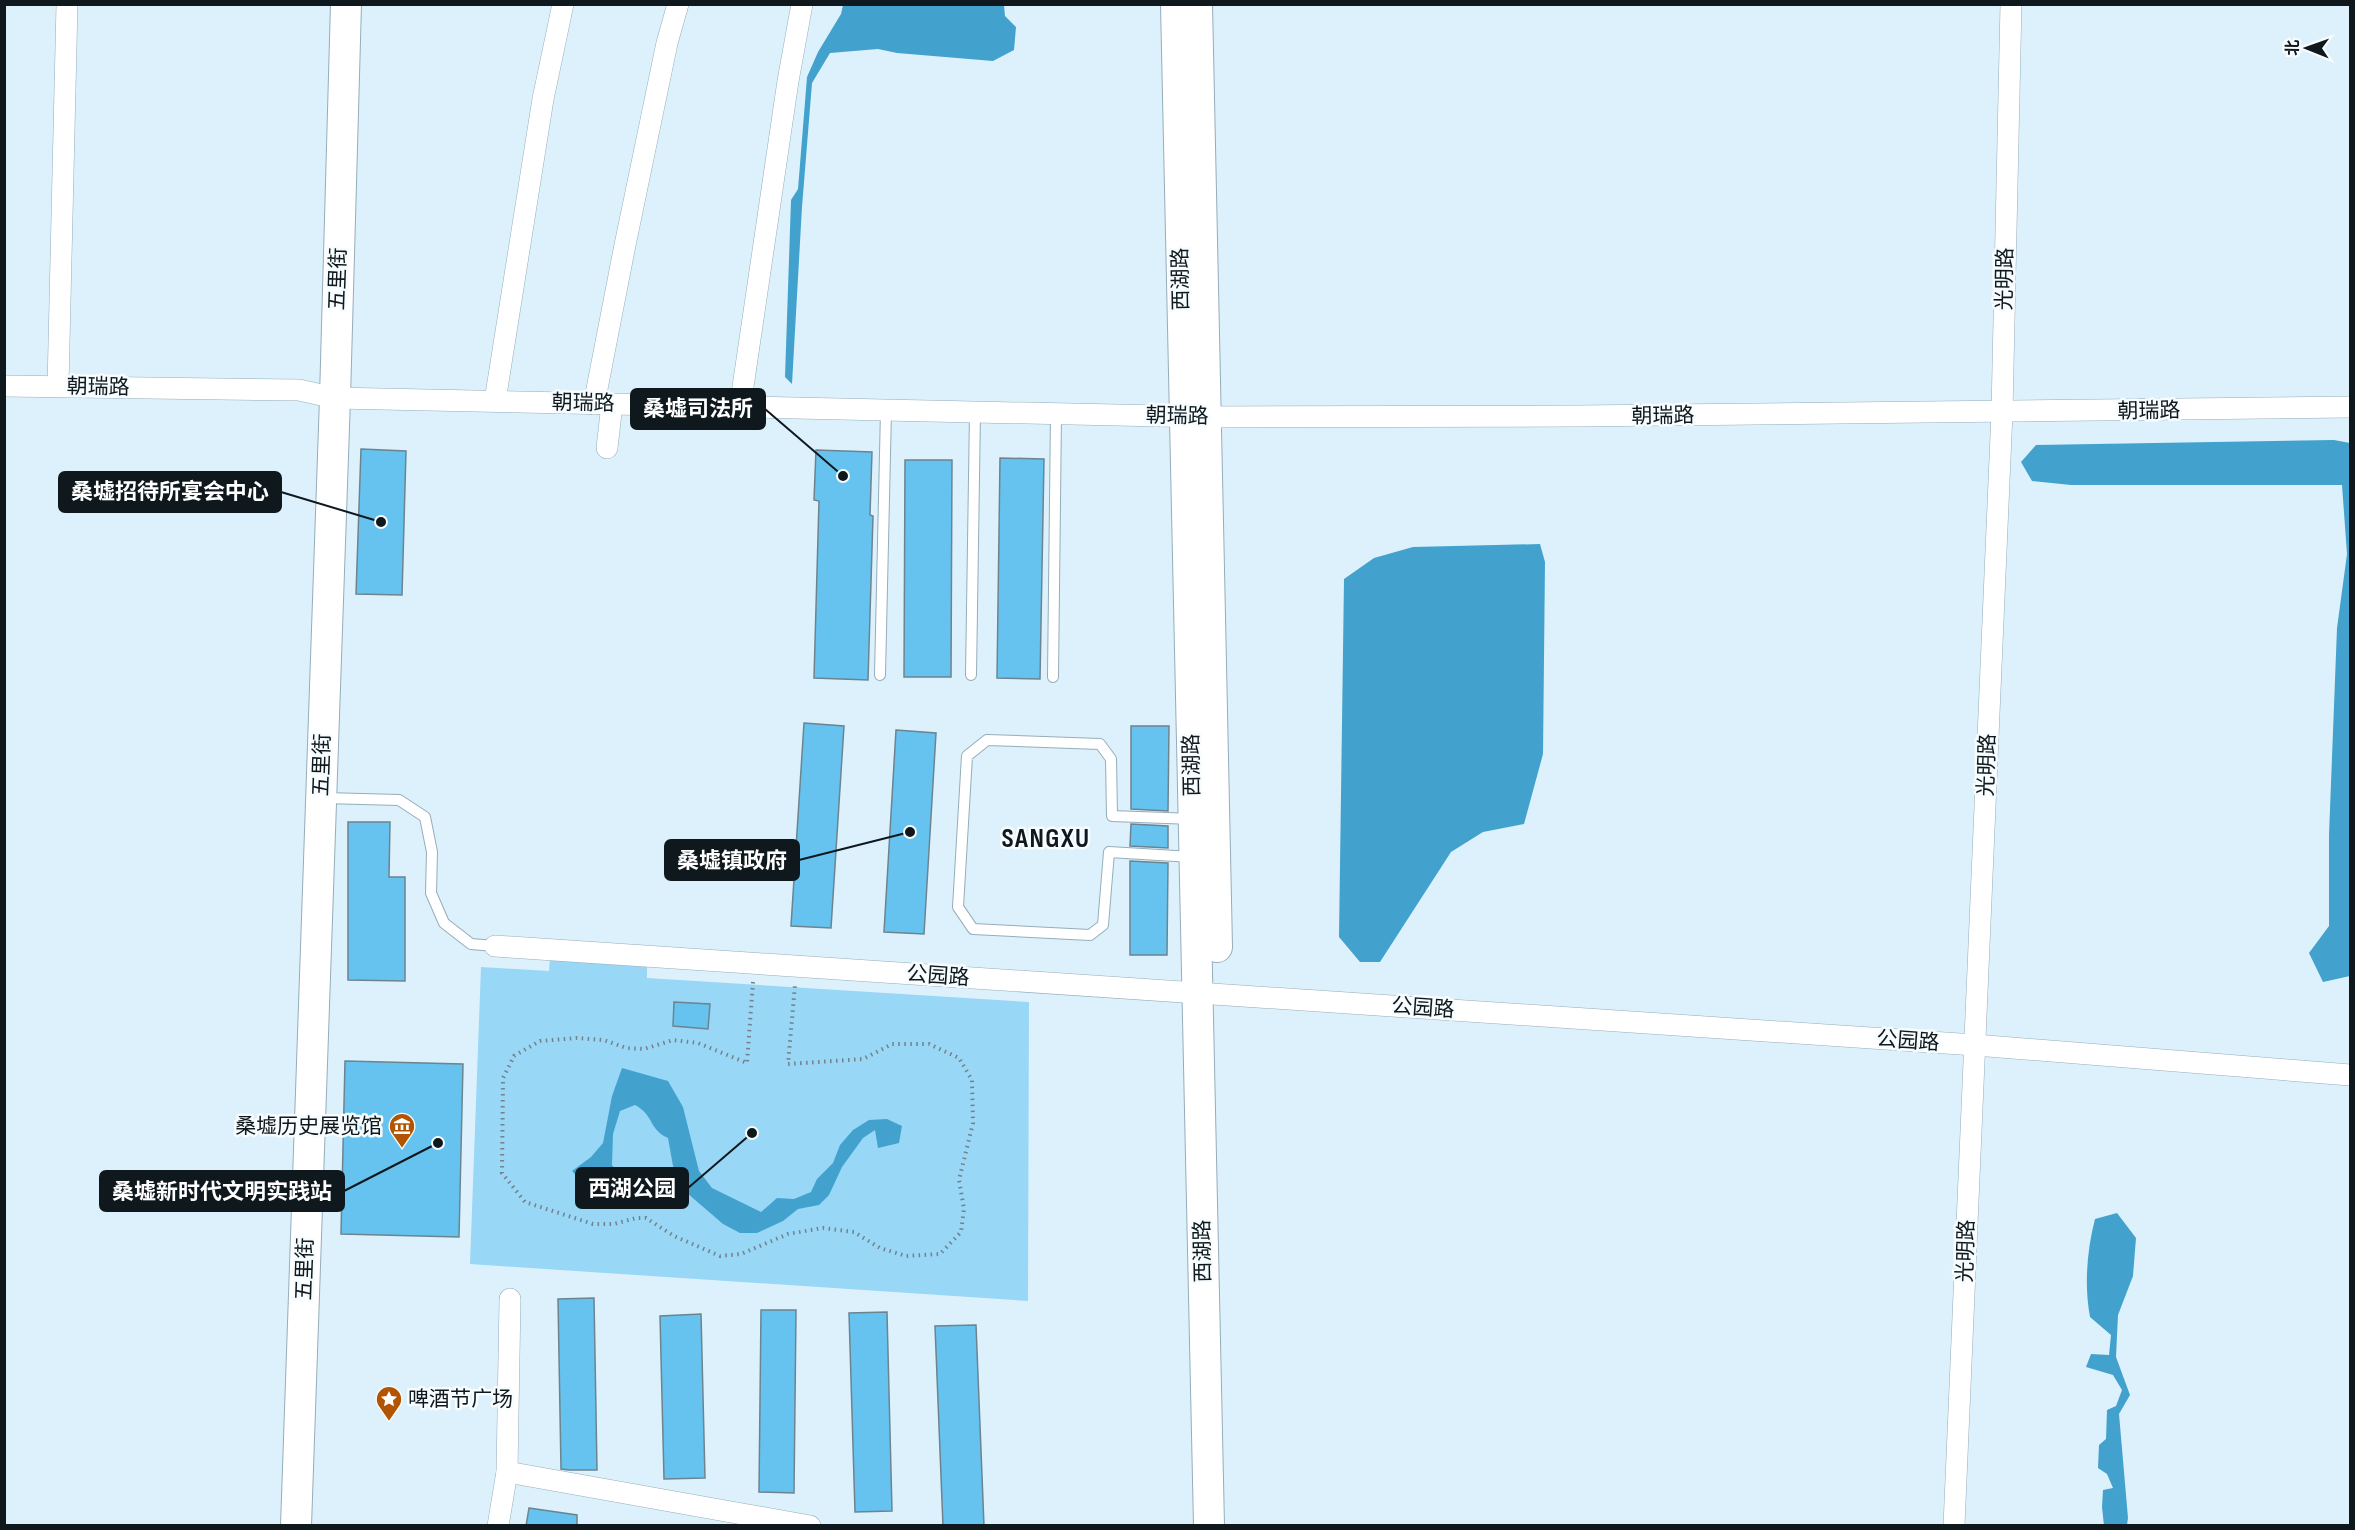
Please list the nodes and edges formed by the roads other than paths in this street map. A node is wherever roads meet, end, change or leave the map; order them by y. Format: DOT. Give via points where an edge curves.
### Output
graph roads {
  1 [pos="67,4"];
  2 [pos="346,4"];
  3 [pos="563,4"];
  4 [pos="678,4"];
  5 [pos="802,4"];
  6 [pos="1176,4"];
  7 [pos="1197,4"];
  8 [pos="2011,4"];
  9 [pos="4,386"];
  10 [pos="58,386"];
  11 [pos="335,398"];
  12 [pos="495,401"];
  13 [pos="603,404"];
  14 [pos="740,407"];
  15 [pos="2350,407"];
  16 [pos="886,410"];
  17 [pos="975,412"];
  18 [pos="2002,412"];
  19 [pos="1056,414"];
  20 [pos="1195,417"];
  21 [pos="607,448"];
  22 [pos="880,675"];
  23 [pos="971,675"];
  24 [pos="1053,677"];
  25 [pos="321,798"];
  26 [pos="1193,819"];
  27 [pos="1194,857"];
  28 [pos="495,946"];
  29 [pos="1207,994"];
  30 [pos="1975,1045"];
  31 [pos="2350,1075"];
  32 [pos="510,1299"];
  33 [pos="507,1472"];
  34 [pos="296,1526"];
  35 [pos="498,1526"];
  36 [pos="810,1526"];
  37 [pos="1209,1526"];
  38 [pos="1229,1526"];
  39 [pos="1954,1526"];
  1 -- 10 [label="street"];
  2 -- 11 [label="main road, 五里街"];
  3 -- 12 [label="street" via="543,99"];
  4 -- 13 [label="street" via="646,144"];
  5 -- 14 [label="street"];
  6 -- 20 [label="main road, 西湖路"];
  7 -- 20 [label="main road, 西湖路"];
  8 -- 18 [label="street, 光明路"];
  9 -- 10 [label="street, 朝瑞路"];
  10 -- 11 [label="street, 朝瑞路" via="299,390"];
  11 -- 12 [label="street, 朝瑞路"];
  11 -- 25 [label="main road, 五里街"];
  12 -- 13 [label="street, 朝瑞路"];
  13 -- 14 [label="street, 朝瑞路"];
  13 -- 21 [label="street"];
  14 -- 16 [label="street, 朝瑞路"];
  15 -- 18 [label="street, 朝瑞路"];
  16 -- 17 [label="street, 朝瑞路"];
  16 -- 22 [label="lane"];
  17 -- 19 [label="street, 朝瑞路"];
  17 -- 23 [label="lane"];
  18 -- 20 [label="street, 朝瑞路"];
  18 -- 30 [label="street, 光明路"];
  19 -- 20 [label="street, 朝瑞路"];
  19 -- 24 [label="lane"];
  20 -- 26 [label="main road, 西湖路"];
  20 -- 29 [label="main road, 西湖路"];
  25 -- 28 [label="lane" via="399,800 425,817 432,852 431,893 444,923 471,944"];
  25 -- 34 [label="main road, 五里街"];
  26 -- 27 [label="main road, 西湖路"];
  26 -- 27 [label="lane" via="1112,816 1111,759 1100,744 987,740 967,756 958,908 973,929 1090,935 1103,925 1109,852"];
  27 -- 29 [label="main road, 西湖路"];
  28 -- 29 [label="street, 公园路"];
  29 -- 30 [label="street, 公园路"];
  29 -- 37 [label="main road, 西湖路"];
  29 -- 38 [label="main road, 西湖路"];
  30 -- 31 [label="street, 公园路"];
  30 -- 39 [label="street, 光明路"];
  32 -- 33 [label="street"];
  33 -- 35 [label="street"];
  33 -- 36 [label="street"];
}
